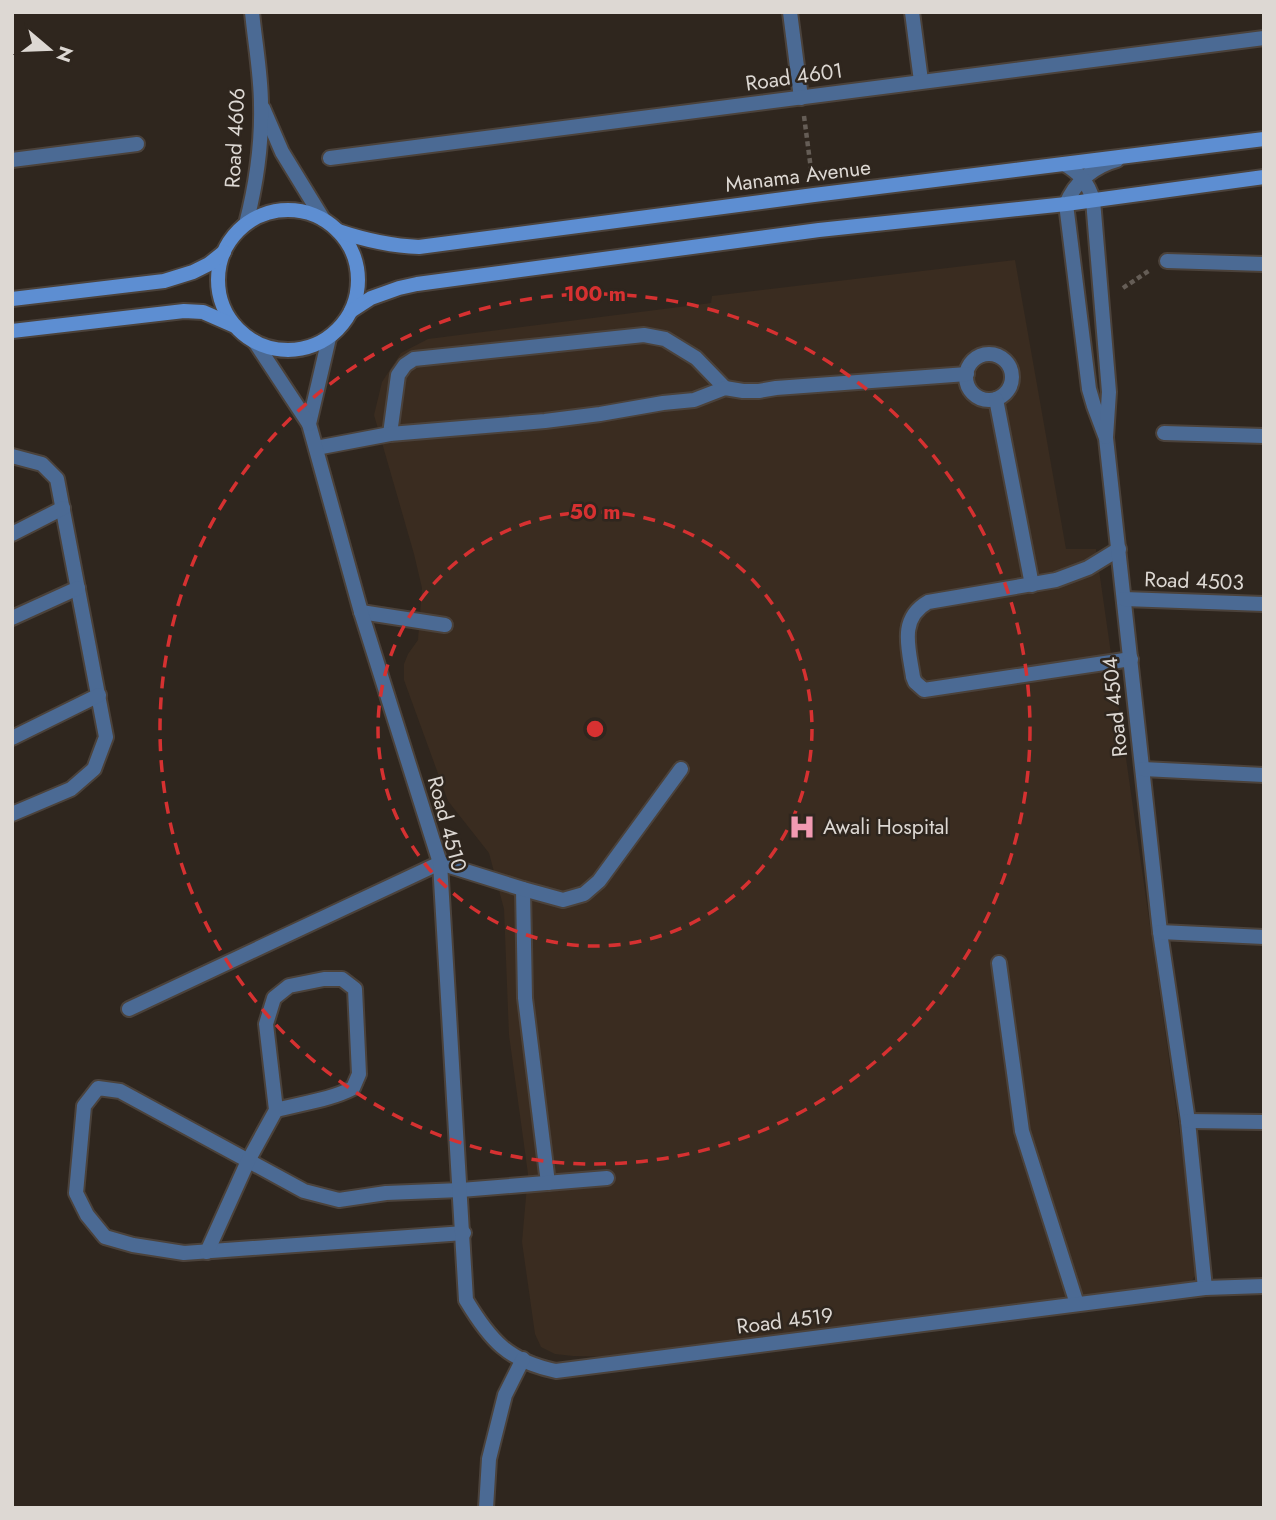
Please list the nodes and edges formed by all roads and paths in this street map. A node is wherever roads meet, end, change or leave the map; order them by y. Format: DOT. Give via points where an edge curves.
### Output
graph roads {
  1 [pos="252,12"];
  2 [pos="790,12"];
  3 [pos="912,12"];
  4 [pos="1264,38"];
  5 [pos="921,81"];
  6 [pos="801,98"];
  7 [pos="261,103"];
  8 [pos="1264,139"];
  9 [pos="137,144"];
  10 [pos="1127,157"];
  11 [pos="330,158"];
  12 [pos="12,160"];
  13 [pos="1064,164"];
  14 [pos="1264,177"];
  15 [pos="1083,178"];
  16 [pos="814,195"];
  17 [pos="1093,201"];
  18 [pos="1066,204"];
  19 [pos="323,219"];
  20 [pos="246,225"];
  21 [pos="338,231"];
  22 [pos="224,251"];
  23 [pos="1167,261"];
  24 [pos="1264,264"];
  25 [pos="12,299"];
  26 [pos="351,311"];
  27 [pos="1102,313"];
  28 [pos="235,326"];
  29 [pos="12,331"];
  30 [pos="329,338"];
  31 [pos="255,342"];
  32 [pos="967,374"];
  33 [pos="725,388"];
  34 [pos="996,399"];
  35 [pos="309,424"];
  36 [pos="1164,433"];
  37 [pos="390,434"];
  38 [pos="1264,436"];
  39 [pos="1106,438"];
  40 [pos="316,448"];
  41 [pos="12,456"];
  42 [pos="63,508"];
  43 [pos="12,534"];
  44 [pos="1119,549"];
  45 [pos="1032,585"];
  46 [pos="78,588"];
  47 [pos="1124,599"];
  48 [pos="1264,604"];
  49 [pos="361,612"];
  50 [pos="12,618"];
  51 [pos="445,625"];
  52 [pos="1131,659"];
  53 [pos="99,695"];
  54 [pos="12,738"];
  55 [pos="681,769"];
  56 [pos="1143,769"];
  57 [pos="1264,775"];
  58 [pos="12,814"];
  59 [pos="440,863"];
  60 [pos="523,889"];
  61 [pos="1160,932"];
  62 [pos="1264,937"];
  63 [pos="999,962"];
  64 [pos="129,1009"];
  65 [pos="276,1110"];
  66 [pos="1188,1121"];
  67 [pos="1264,1122"];
  68 [pos="248,1161"];
  69 [pos="607,1178"];
  70 [pos="548,1183"];
  71 [pos="460,1190"];
  72 [pos="464,1233"];
  73 [pos="207,1252"];
  74 [pos="1264,1286"];
  75 [pos="1205,1288"];
  76 [pos="1077,1304"];
  77 [pos="523,1359"];
  78 [pos="485,1508"];
  1 -- 7 [label="street, Road 4606"];
  2 -- 6 [label="street"];
  3 -- 5 [label="street"];
  4 -- 5 [label="street, Road 4601"];
  5 -- 6 [label="street, Road 4601"];
  6 -- 11 [label="street, Road 4601"];
  6 -- 16 [label="path"];
  7 -- 19 [label="street" via="282,152"];
  7 -- 20 [label="street, Road 4606" via="259,163"];
  8 -- 10 [label="street, Manama Avenue"];
  9 -- 12 [label="street"];
  10 -- 13 [label="street, Manama Avenue"];
  10 -- 15 [label="street"];
  13 -- 15 [label="street"];
  13 -- 16 [label="street, Manama Avenue"];
  14 -- 17 [label="street"];
  15 -- 17 [label="street"];
  15 -- 18 [label="street"];
  16 -- 21 [label="street, Manama Avenue" via="419,247"];
  17 -- 18 [label="street"];
  17 -- 27 [label="street"];
  18 -- 26 [label="street" via="819,230 417,284 371,298"];
  18 -- 39 [label="street, Road 4504" via="1089,389"];
  19 -- 20 [label="street" via="304,211 284,210 264,214"];
  19 -- 21 [label="street"];
  20 -- 22 [label="street"];
  21 -- 26 [label="street" via="358,268 358,290"];
  22 -- 25 [label="street" via="209,264 164,281"];
  22 -- 28 [label="street" via="220,290"];
  23 -- 24 [label="street"];
  23 -- 27 [label="path" via="1125,286"];
  26 -- 30 [label="street"];
  27 -- 39 [label="street" via="1109,392"];
  28 -- 29 [label="street" via="202,312 184,311"];
  28 -- 31 [label="street"];
  30 -- 31 [label="street" via="305,348 280,350"];
  30 -- 35 [label="street, Road 4510"];
  31 -- 35 [label="street"];
  32 -- 33 [label="street" via="760,391"];
  32 -- 34 [label="street" via="971,391 987,400"];
  32 -- 34 [label="street" via="975,359 983,355 1001,357 1012,371 1012,380 1004,395"];
  33 -- 37 [label="street" via="694,400 600,414"];
  33 -- 37 [label="street" via="696,358 665,339 644,335 414,359 398,375"];
  34 -- 45 [label="street"];
  35 -- 40 [label="street, Road 4510"];
  36 -- 38 [label="street"];
  37 -- 40 [label="street"];
  39 -- 44 [label="street, Road 4504"];
  40 -- 49 [label="street, Road 4510"];
  41 -- 42 [label="street" via="42,464 57,479"];
  42 -- 43 [label="street"];
  42 -- 46 [label="street"];
  44 -- 45 [label="street" via="1072,575"];
  44 -- 47 [label="street, Road 4504"];
  45 -- 52 [label="street" via="919,607 907,631 915,682 932,690"];
  46 -- 50 [label="street"];
  46 -- 53 [label="street"];
  47 -- 48 [label="street, Road 4503"];
  47 -- 52 [label="street, Road 4504"];
  49 -- 51 [label="street"];
  49 -- 59 [label="street, Road 4510"];
  52 -- 56 [label="street, Road 4504"];
  53 -- 54 [label="street"];
  53 -- 58 [label="street" via="106,737 94,769 71,789"];
  55 -- 60 [label="street" via="599,881 584,894 563,900"];
  56 -- 57 [label="street"];
  56 -- 61 [label="street, Road 4504"];
  59 -- 60 [label="street"];
  59 -- 64 [label="street"];
  59 -- 71 [label="street, Road 4510"];
  60 -- 70 [label="street" via="525,998"];
  61 -- 62 [label="street"];
  61 -- 66 [label="street, Road 4504"];
  63 -- 76 [label="street" via="1022,1131"];
  65 -- 65 [label="street" via="338,1096 353,1088 359,1074 355,989 342,979 289,986 274,998 267,1024"];
  65 -- 68 [label="street"];
  66 -- 67 [label="street"];
  66 -- 75 [label="street, Road 4504"];
  68 -- 71 [label="street" via="304,1191 339,1200"];
  68 -- 73 [label="street"];
  68 -- 73 [label="street" via="120,1091 98,1088 85,1106 76,1193 104,1237 184,1253"];
  69 -- 70 [label="street"];
  70 -- 71 [label="street"];
  71 -- 72 [label="street, Road 4510"];
  72 -- 73 [label="street"];
  72 -- 77 [label="street, Road 4519" via="466,1300 482,1327 507,1352"];
  74 -- 75 [label="street, Road 4519"];
  75 -- 76 [label="street, Road 4519"];
  76 -- 77 [label="street, Road 4519" via="556,1371"];
  77 -- 78 [label="street" via="505,1395 489,1459"];
}
